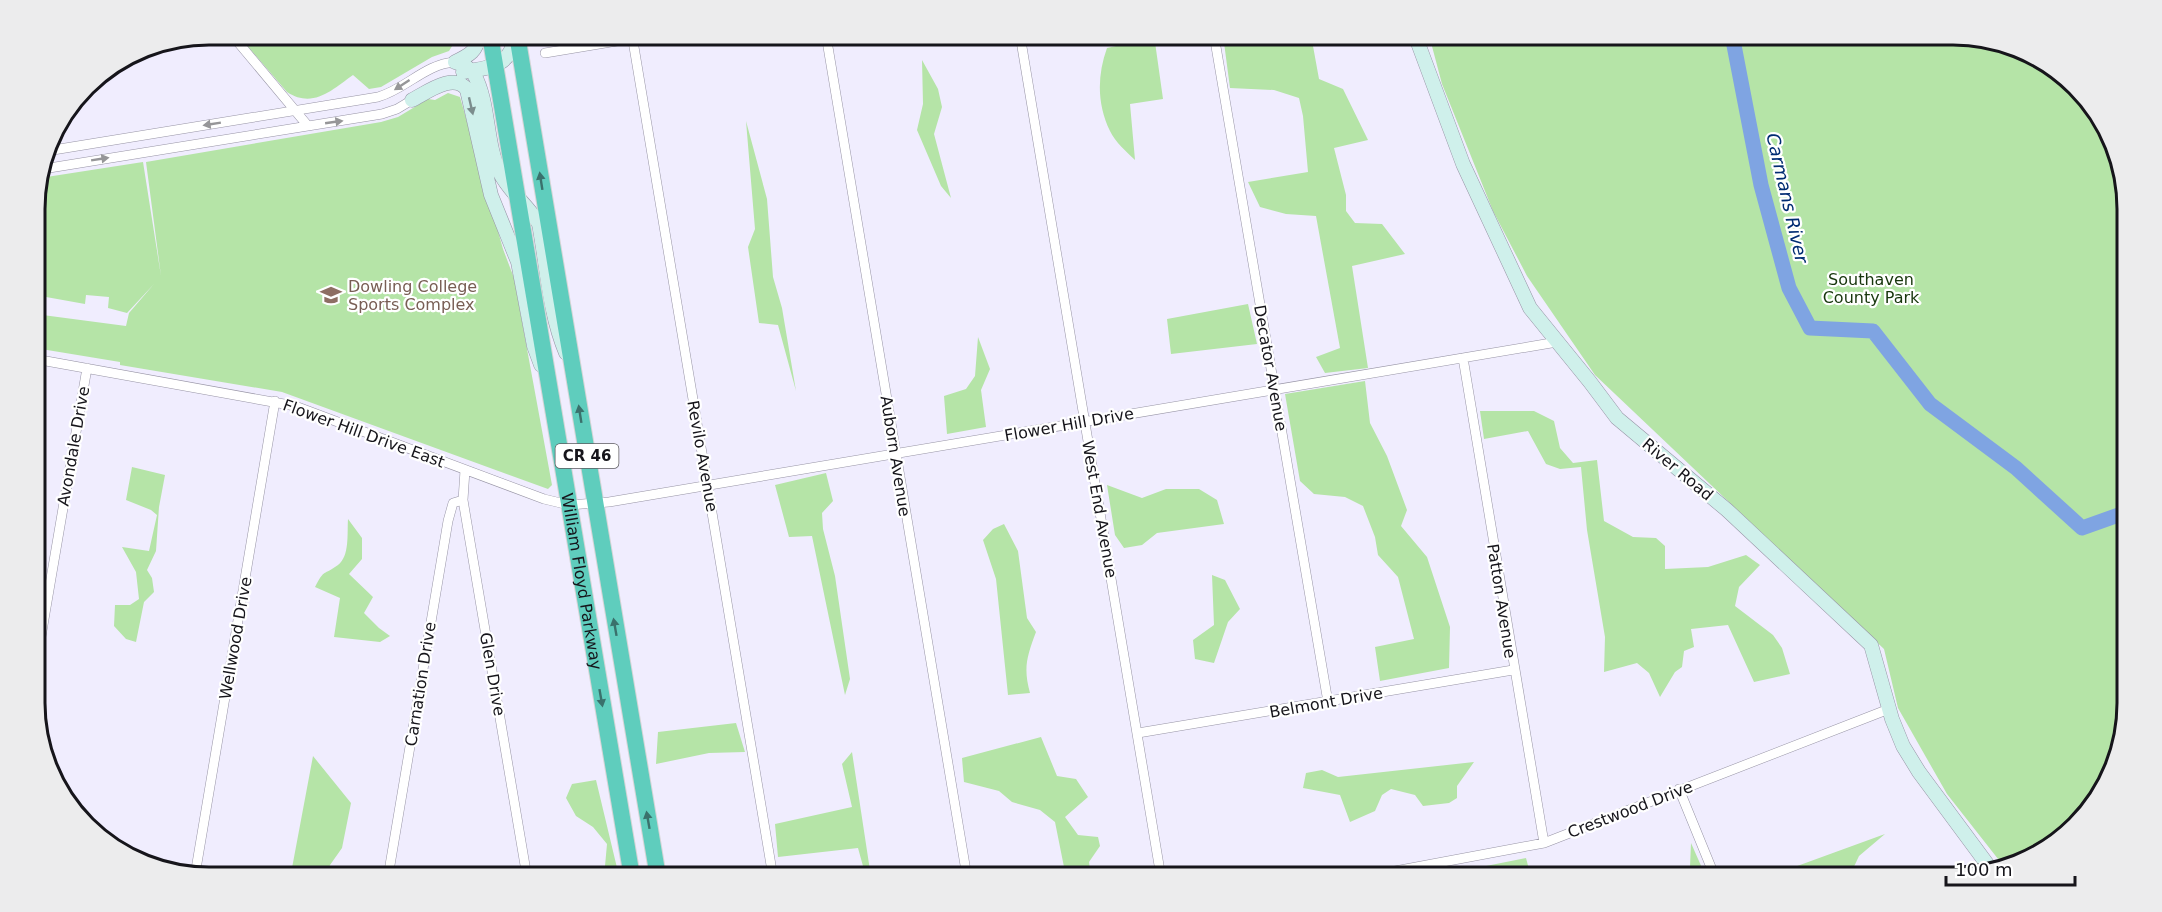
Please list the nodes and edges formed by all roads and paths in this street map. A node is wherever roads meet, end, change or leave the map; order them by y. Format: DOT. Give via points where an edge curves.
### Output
graph roads {
  1 [pos="241,45"];
  2 [pos="476,45"];
  3 [pos="492,45"];
  4 [pos="513,45"];
  5 [pos="518,45"];
  6 [pos="586,45"];
  7 [pos="634,45"];
  8 [pos="828,45"];
  9 [pos="1022,45"];
  10 [pos="1216,45"];
  11 [pos="1419,45"];
  12 [pos="545,53"];
  13 [pos="455,62"];
  14 [pos="495,66"];
  15 [pos="471,71"];
  16 [pos="412,100"];
  17 [pos="295,110"];
  18 [pos="308,126"];
  19 [pos="180,129"];
  20 [pos="183,146"];
  21 [pos="57,149"];
  22 [pos="51,168"];
  23 [pos="518,197"];
  24 [pos="1557,342"];
  25 [pos="1463,358"];
  26 [pos="45,361"];
  27 [pos="572,367"];
  28 [pos="87,368"];
  29 [pos="547,371"];
  30 [pos="1274,389"];
  31 [pos="275,401"];
  32 [pos="1085,421"];
  33 [pos="896,453"];
  34 [pos="465,470"];
  35 [pos="708,485"];
  36 [pos="463,500"];
  37 [pos="581,505"];
  38 [pos="45,613"];
  39 [pos="1513,670"];
  40 [pos="1328,702"];
  41 [pos="1889,709"];
  42 [pos="1138,733"];
  43 [pos="1679,789"];
  44 [pos="1544,843"];
  45 [pos="1987,863"];
  46 [pos="196,867"];
  47 [pos="390,867"];
  48 [pos="525,867"];
  49 [pos="631,867"];
  50 [pos="656,867"];
  51 [pos="771,867"];
  52 [pos="965,867"];
  53 [pos="1159,867"];
  54 [pos="1416,867"];
  55 [pos="1711,867"];
  1 -- 17 [label="street"];
  2 -- 13 [label="street" via="474,52"];
  3 -- 14 [label="highway, William Floyd Parkway / CR 46"];
  4 -- 14 [label="street" via="505,61"];
  27 -- 5 [label="highway, William Floyd Parkway / CR 46, one-way"];
  6 -- 12 [label="street"];
  7 -- 35 [label="street, Revilo Avenue"];
  8 -- 33 [label="street, Auborn Avenue"];
  9 -- 32 [label="street, West End Avenue"];
  10 -- 30 [label="street, Decator Avenue"];
  11 -- 24 [label="street, River Road" via="1463,164 1530,308"];
  13 -- 15 [label="street"];
  13 -- 17 [label="street, one-way" via="432,67 390,93"];
  14 -- 15 [label="street"];
  14 -- 23 [label="highway, William Floyd Parkway / CR 46"];
  15 -- 16 [label="street" via="443,78"];
  15 -- 23 [label="street" via="481,95 497,166"];
  18 -- 16 [label="street, one-way" via="382,114"];
  16 -- 29 [label="street, one-way" via="455,82 467,90 491,195 521,273 534,346"];
  17 -- 18 [label="street"];
  17 -- 19 [label="street, one-way"];
  18 -- 20 [label="street"];
  19 -- 20 [label="street"];
  19 -- 21 [label="street"];
  22 -- 20 [label="street, one-way"];
  23 -- 27 [label="street" via="539,224 559,337"];
  23 -- 29 [label="highway, William Floyd Parkway / CR 46"];
  24 -- 25 [label="street, Flower Hill Drive"];
  24 -- 41 [label="street, River Road" via="1617,418 1727,510 1870,645"];
  25 -- 30 [label="street, Flower Hill Drive"];
  25 -- 39 [label="street, Patton Avenue"];
  26 -- 28 [label="street, Flower Hill Drive East"];
  37 -- 27 [label="highway, William Floyd Parkway / CR 46, one-way"];
  28 -- 31 [label="street, Flower Hill Drive East"];
  28 -- 38 [label="street, Avondale Drive"];
  29 -- 37 [label="highway, William Floyd Parkway / CR 46"];
  30 -- 32 [label="street, Flower Hill Drive"];
  30 -- 40 [label="street, Decator Avenue"];
  31 -- 34 [label="street, Flower Hill Drive East"];
  31 -- 46 [label="street, Wellwood Drive"];
  32 -- 33 [label="street, Flower Hill Drive"];
  32 -- 42 [label="street, West End Avenue"];
  33 -- 35 [label="street, Flower Hill Drive"];
  33 -- 52 [label="street, Auborn Avenue"];
  34 -- 36 [label="street, Glen Drive"];
  34 -- 37 [label="street, Flower Hill Drive East" via="544,499"];
  35 -- 37 [label="street, Flower Hill Drive"];
  35 -- 51 [label="street, Revilo Avenue"];
  36 -- 47 [label="street, Carnation Drive" via="453,503 446,531"];
  36 -- 48 [label="street, Glen Drive"];
  37 -- 49 [label="highway, William Floyd Parkway / CR 46, one-way"];
  50 -- 37 [label="highway, William Floyd Parkway / CR 46, one-way"];
  39 -- 40 [label="street, Belmont Drive"];
  39 -- 44 [label="street, Patton Avenue"];
  40 -- 42 [label="street, Belmont Drive"];
  41 -- 43 [label="street, Crestwood Drive"];
  41 -- 45 [label="street, River Road" via="1910,759"];
  42 -- 53 [label="street, West End Avenue"];
  43 -- 44 [label="street, Crestwood Drive"];
  43 -- 55 [label="street"];
  44 -- 54 [label="street, Crestwood Drive"];
}
